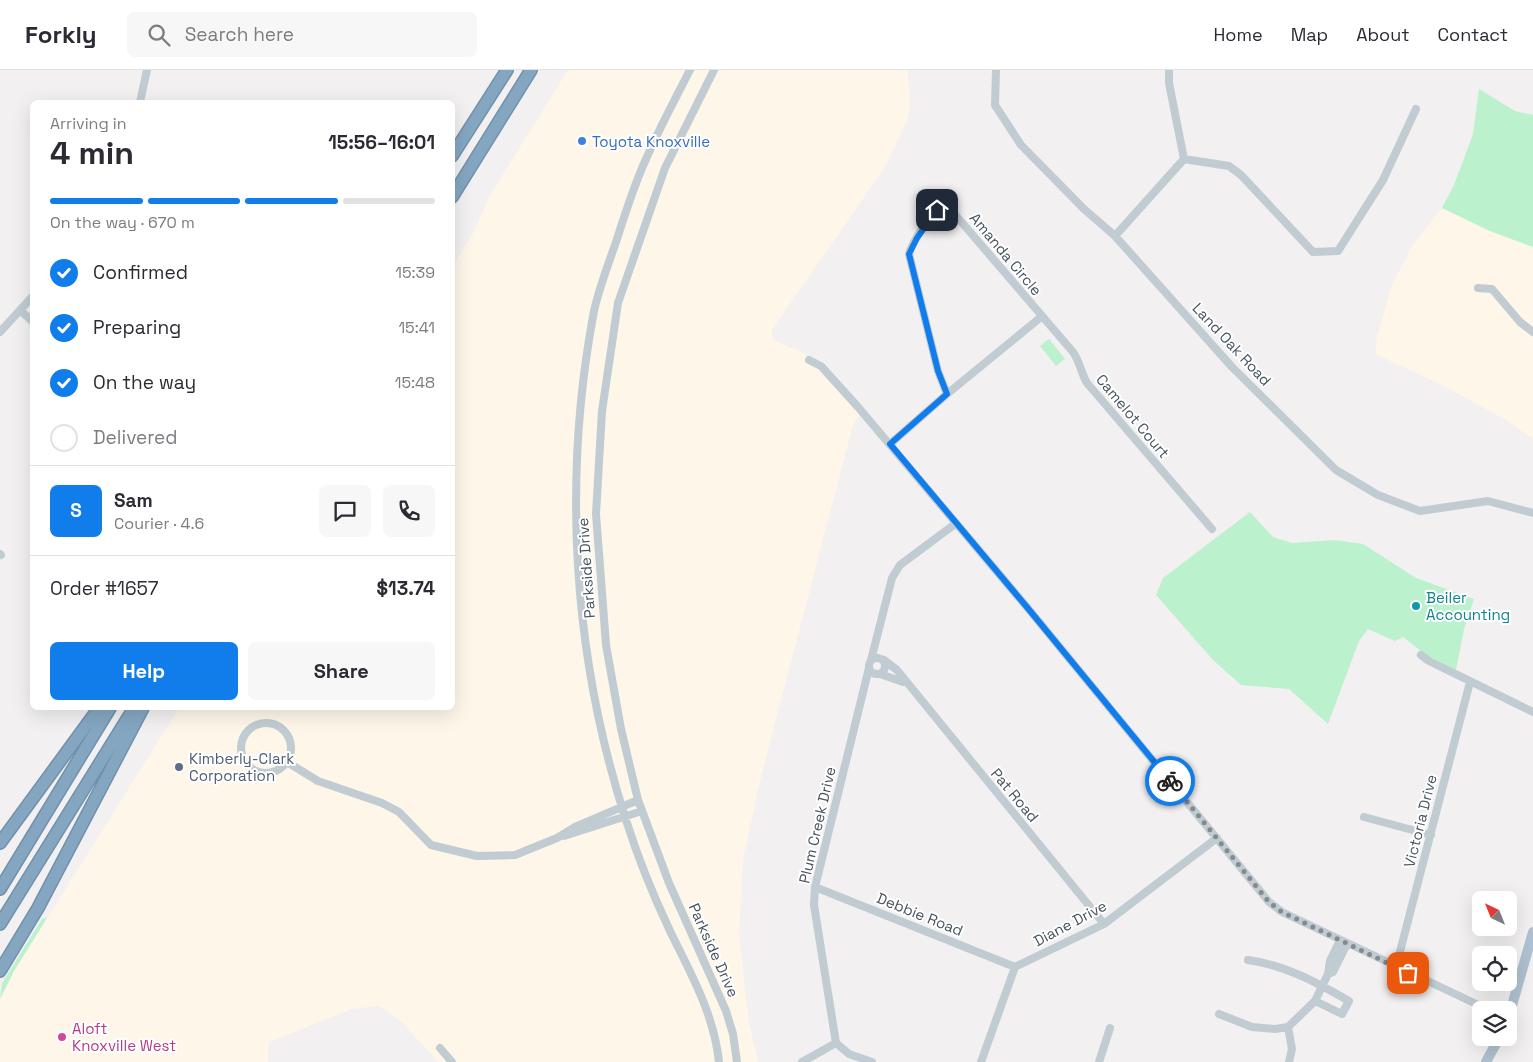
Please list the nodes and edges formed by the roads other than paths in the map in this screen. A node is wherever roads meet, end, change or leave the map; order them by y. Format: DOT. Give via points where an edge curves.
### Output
graph roads {
  1 [pos="147,70"];
  2 [pos="502,70"];
  3 [pos="507,70"];
  4 [pos="532,70"];
  5 [pos="690,70"];
  6 [pos="714,70"];
  7 [pos="996,70"];
  8 [pos="1169,70"];
  9 [pos="140,100"];
  10 [pos="1416,109"];
  11 [pos="466,135"];
  12 [pos="455,152"];
  13 [pos="1184,159"];
  14 [pos="455,192"];
  15 [pos="1115,236"];
  16 [pos="1478,288"];
  17 [pos="30,300"];
  18 [pos="21,311"];
  19 [pos="1042,317"];
  20 [pos="30,319"];
  21 [pos="0,332"];
  22 [pos="1533,332"];
  23 [pos="809,360"];
  24 [pos="947,394"];
  25 [pos="890,444"];
  26 [pos="1533,513"];
  27 [pos="955,524"];
  28 [pos="1212,529"];
  29 [pos="877,640"];
  30 [pos="1421,654"];
  31 [pos="883,659"];
  32 [pos="870,664"];
  33 [pos="878,674"];
  34 [pos="1470,682"];
  35 [pos="905,683"];
  36 [pos="865,692"];
  37 [pos="98,710"];
  38 [pos="109,710"];
  39 [pos="133,710"];
  40 [pos="142,710"];
  41 [pos="1533,712"];
  42 [pos="287,762"];
  43 [pos="638,800"];
  44 [pos="622,806"];
  45 [pos="642,812"];
  46 [pos="625,817"];
  47 [pos="1364,817"];
  48 [pos="1431,835"];
  49 [pos="557,838"];
  50 [pos="1216,838"];
  51 [pos="0,843"];
  52 [pos="815,887"];
  53 [pos="0,889"];
  54 [pos="0,924"];
  55 [pos="1104,924"];
  56 [pos="1533,932"];
  57 [pos="1344,942"];
  58 [pos="1248,960"];
  59 [pos="1015,967"];
  60 [pos="1396,967"];
  61 [pos="0,971"];
  62 [pos="1322,986"];
  63 [pos="1315,1001"];
  64 [pos="1513,1001"];
  65 [pos="1472,1002"];
  66 [pos="1219,1014"];
  67 [pos="1288,1027"];
  68 [pos="1110,1028"];
  69 [pos="836,1042"];
  70 [pos="1495,1046"];
  71 [pos="440,1048"];
  72 [pos="452,1062"];
  73 [pos="719,1062"];
  74 [pos="737,1062"];
  75 [pos="802,1062"];
  76 [pos="872,1062"];
  77 [pos="981,1062"];
  78 [pos="1098,1062"];
  79 [pos="1289,1062"];
  80 [pos="1486,1062"];
  1 -- 9 [label="street"];
  2 -- 11 [label="highway"];
  3 -- 11 [label="highway"];
  4 -- 14 [label="highway"];
  5 -- 44 [label="street, Parkside Drive" via="646,160 603,279 594,310 580,410 574,514 585,648 601,733"];
  6 -- 43 [label="street, Parkside Drive" via="665,168 623,285 615,315 602,412 596,514 606,645"];
  7 -- 15 [label="street, Land Oak Road" via="995,105 1021,145"];
  8 -- 13 [label="street"];
  10 -- 13 [label="street" via="1382,180 1338,251 1313,252 1252,184 1229,166"];
  11 -- 12 [label="highway"];
  13 -- 15 [label="street"];
  15 -- 26 [label="street, Land Oak Road" via="1232,367 1352,482 1420,511 1488,501"];
  16 -- 22 [label="street" via="1495,291 1520,322"];
  17 -- 18 [label="street"];
  18 -- 20 [label="street"];
  18 -- 21 [label="street"];
  19 -- 24 [label="street"];
  19 -- 24 [label="street, Amanda Circle" via="950,209 937,210 909,254 938,371"];
  19 -- 28 [label="street, Camelot Court" via="1079,360 1086,383"];
  23 -- 25 [label="street" via="821,366"];
  24 -- 25 [label="street"];
  25 -- 27 [label="street"];
  27 -- 29 [label="street, Plum Creek Drive" via="900,565 892,578"];
  27 -- 50 [label="street"];
  29 -- 31 [label="street, Plum Creek Drive"];
  29 -- 32 [label="street, Plum Creek Drive"];
  30 -- 34 [label="street"];
  31 -- 32 [label="street" via="877,657"];
  31 -- 33 [label="street, Plum Creek Drive" via="886,668"];
  31 -- 35 [label="street, Pat Road"];
  32 -- 33 [label="street"];
  32 -- 36 [label="street, Plum Creek Drive"];
  33 -- 35 [label="street"];
  33 -- 36 [label="street, Plum Creek Drive"];
  34 -- 41 [label="street"];
  34 -- 48 [label="street, Victoria Drive"];
  35 -- 55 [label="street, Pat Road"];
  36 -- 52 [label="street, Plum Creek Drive"];
  37 -- 51 [label="highway"];
  38 -- 53 [label="highway"];
  39 -- 54 [label="highway"];
  40 -- 61 [label="highway" via="38,908"];
  42 -- 42 [label="street" via="290,738 280,726 267,722 256,724 244,735 243,759 256,771 273,772"];
  42 -- 49 [label="street" via="318,782 382,803 399,812 431,845 477,856 515,855"];
  43 -- 44 [label="street"];
  43 -- 45 [label="street, Parkside Drive"];
  44 -- 46 [label="street, Parkside Drive"];
  44 -- 49 [label="street"];
  45 -- 46 [label="street"];
  45 -- 74 [label="street, Parkside Drive" via="726,1011"];
  46 -- 49 [label="street"];
  46 -- 73 [label="street, Parkside Drive" via="652,892 703,1000 716,1036"];
  47 -- 48 [label="street"];
  48 -- 60 [label="street, Victoria Drive"];
  50 -- 55 [label="street, Diane Drive"];
  50 -- 57 [label="street" via="1269,902 1282,912"];
  52 -- 59 [label="street, Debbie Road"];
  52 -- 69 [label="street, Plum Creek Drive" via="814,904"];
  55 -- 59 [label="street, Diane Drive"];
  56 -- 64 [label="main road"];
  57 -- 60 [label="street"];
  57 -- 62 [label="street" via="1330,961"];
  58 -- 62 [label="street" via="1270,963"];
  59 -- 77 [label="street"];
  60 -- 65 [label="street"];
  62 -- 63 [label="street"];
  62 -- 63 [label="street" via="1349,1001 1342,1014"];
  63 -- 67 [label="street"];
  66 -- 67 [label="street" via="1252,1027 1275,1030"];
  67 -- 79 [label="street" via="1292,1050"];
  68 -- 78 [label="street"];
  69 -- 75 [label="street"];
  69 -- 76 [label="street" via="849,1054"];
  70 -- 80 [label="main road"];
  71 -- 72 [label="street"];
}
